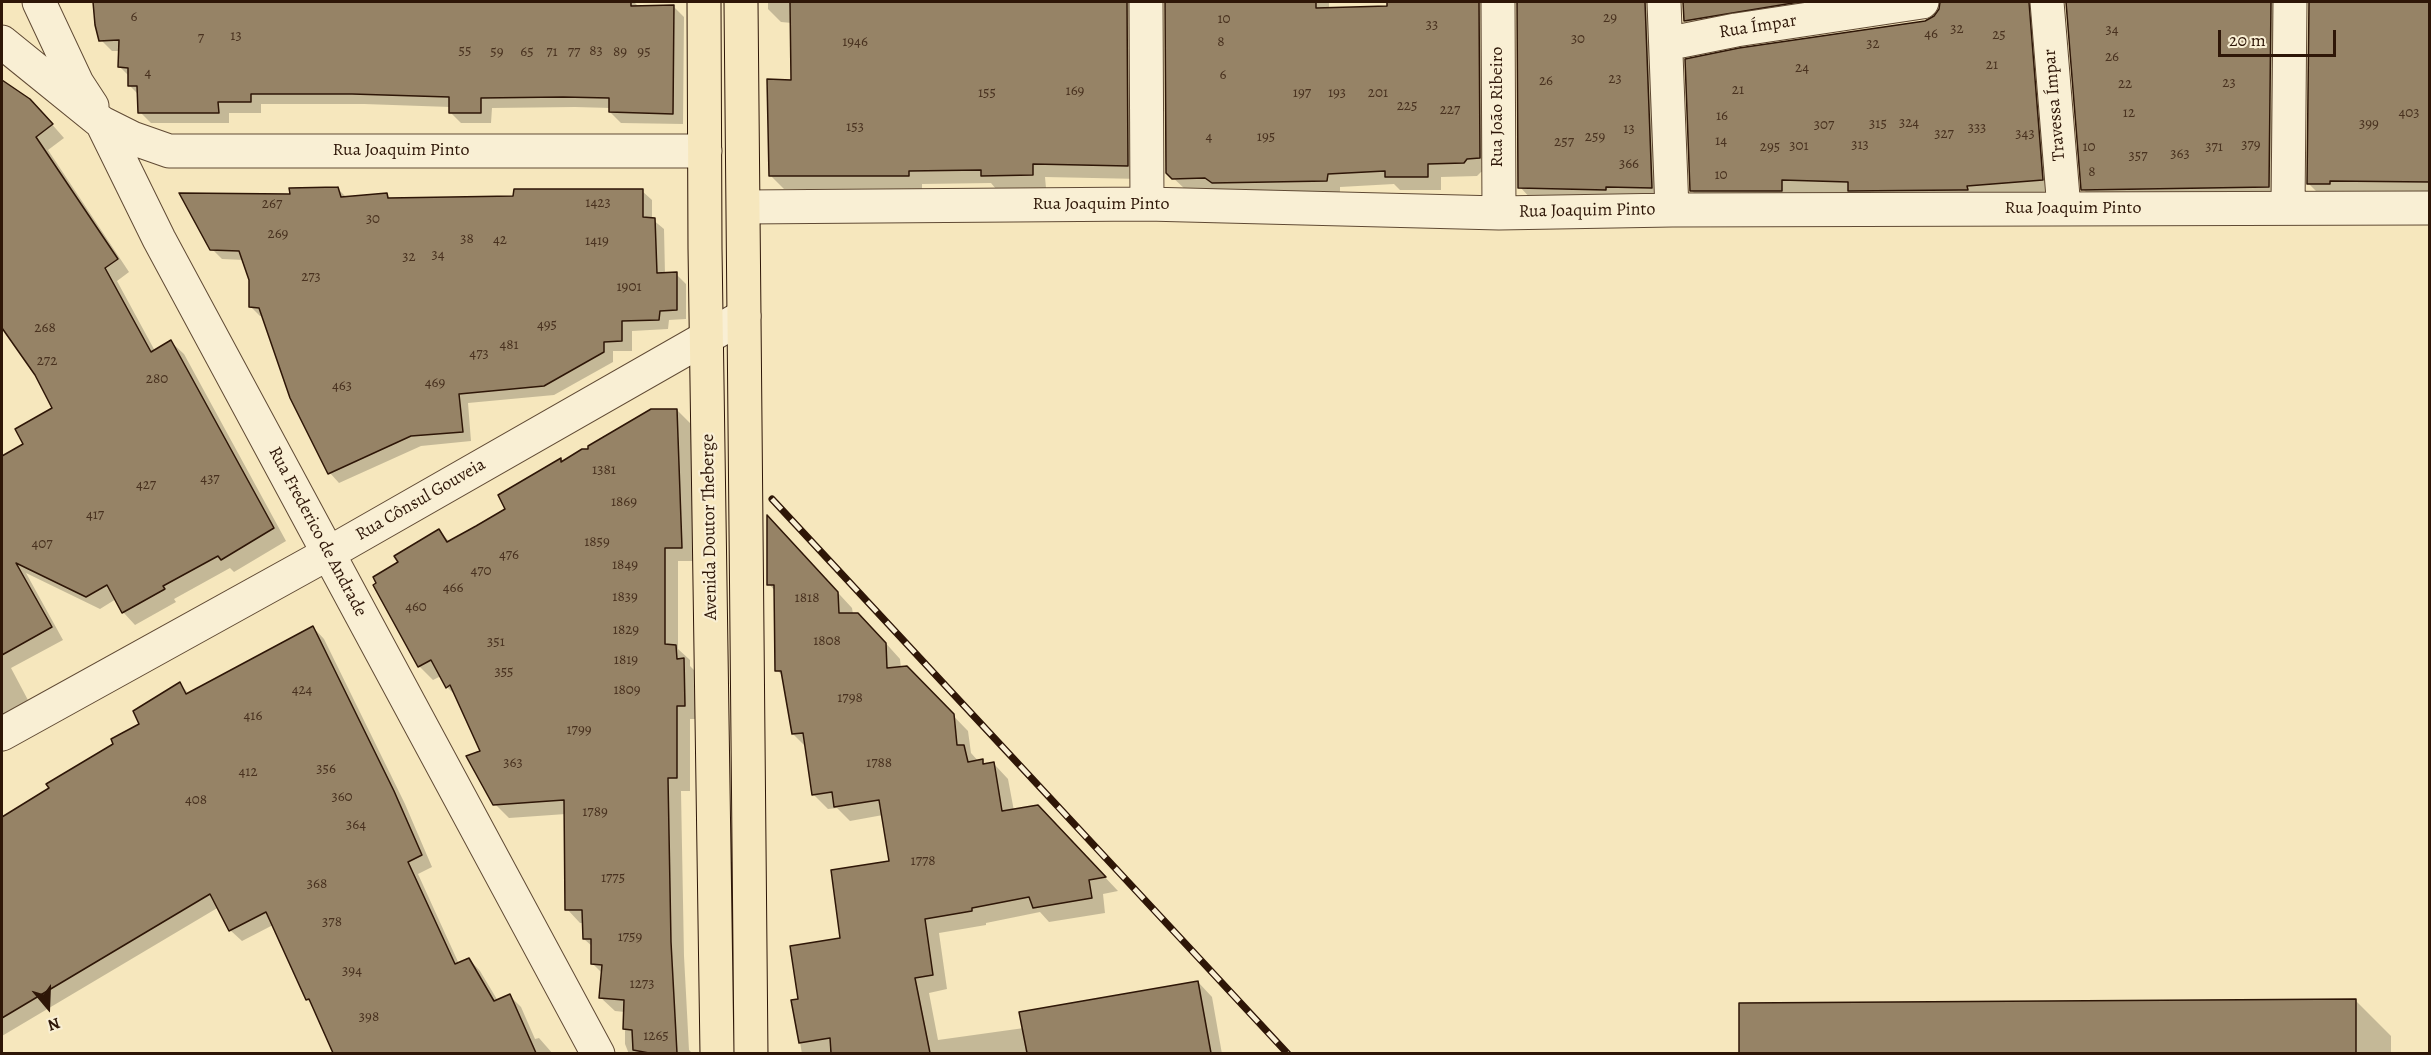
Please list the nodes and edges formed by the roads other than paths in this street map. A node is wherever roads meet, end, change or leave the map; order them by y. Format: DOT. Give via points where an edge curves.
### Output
graph roads {
  1 [pos="39,2"];
  2 [pos="704,2"];
  3 [pos="741,2"];
  4 [pos="1146,2"];
  5 [pos="1498,2"];
  6 [pos="1664,2"];
  7 [pos="1922,2"];
  8 [pos="2047,2"];
  9 [pos="2290,2"];
  10 [pos="2,42"];
  11 [pos="1666,44"];
  12 [pos="102,123"];
  13 [pos="705,151"];
  14 [pos="1146,204"];
  15 [pos="744,207"];
  16 [pos="2288,207"];
  17 [pos="2430,208"];
  18 [pos="2064,209"];
  19 [pos="1672,210"];
  20 [pos="1498,213"];
  21 [pos="744,316"];
  22 [pos="707,338"];
  23 [pos="328,553"];
  24 [pos="2,734"];
  25 [pos="598,1053"];
  26 [pos="717,1053"];
  27 [pos="751,1053"];
  1 -- 12 [label="street" via="77,83"];
  2 -- 13 [label="main road, Avenida Doutor Theberge"];
  3 -- 15 [label="main road, Avenida Doutor Theberge"];
  4 -- 14 [label="street"];
  5 -- 20 [label="street, Rua João Ribeiro"];
  6 -- 11 [label="street"];
  7 -- 11 [label="street, Rua Ímpar"];
  8 -- 18 [label="street, Travessa Ímpar"];
  9 -- 16 [label="street"];
  10 -- 12 [label="street, Rua Frederico de Andrade"];
  11 -- 19 [label="street"];
  12 -- 13 [label="street, Rua Joaquim Pinto" via="170,151"];
  12 -- 23 [label="street, Rua Frederico de Andrade" via="159,239"];
  13 -- 22 [label="main road, Avenida Doutor Theberge"];
  14 -- 15 [label="street, Rua Joaquim Pinto"];
  14 -- 20 [label="street, Rua Joaquim Pinto"];
  15 -- 21 [label="main road, Avenida Doutor Theberge"];
  16 -- 17 [label="street, Rua Joaquim Pinto"];
  16 -- 18 [label="street, Rua Joaquim Pinto"];
  18 -- 19 [label="street, Rua Joaquim Pinto"];
  19 -- 20 [label="street, Rua Joaquim Pinto"];
  21 -- 22 [label="street, Rua Cônsul Gouveia"];
  21 -- 27 [label="main road, Avenida Doutor Theberge"];
  22 -- 23 [label="street, Rua Cônsul Gouveia"];
  22 -- 26 [label="main road, Avenida Doutor Theberge"];
  23 -- 24 [label="street, Rua Cônsul Gouveia"];
  23 -- 25 [label="street, Rua Frederico de Andrade"];
}
